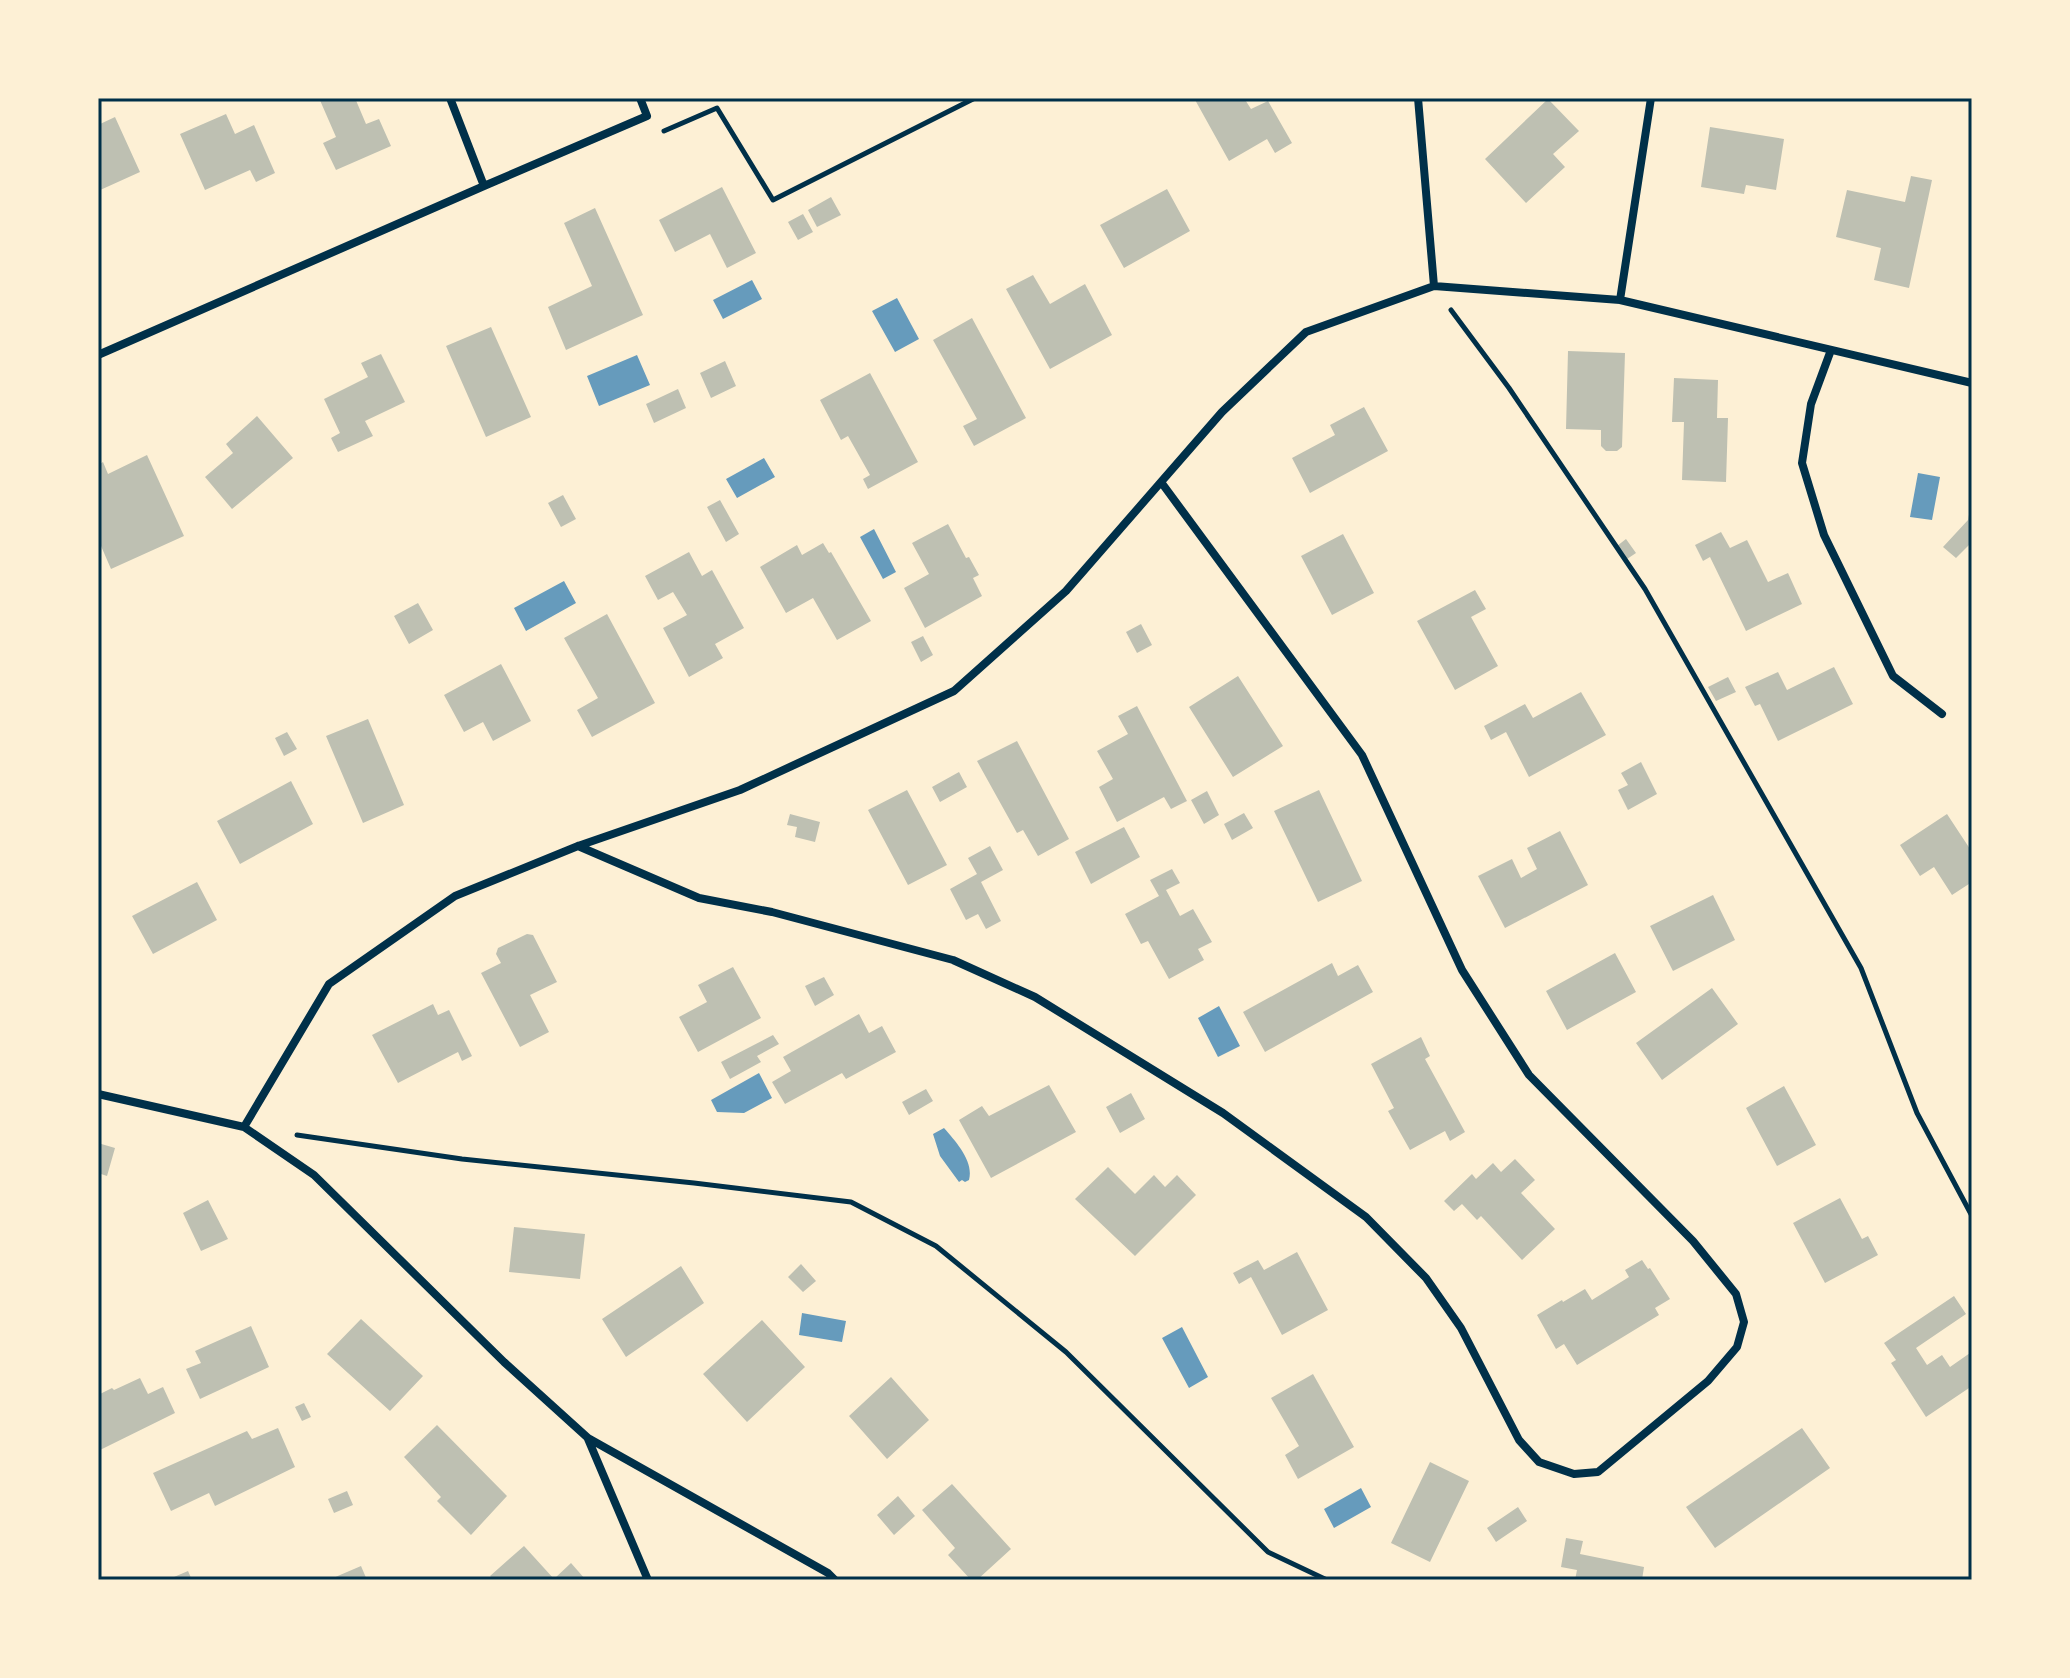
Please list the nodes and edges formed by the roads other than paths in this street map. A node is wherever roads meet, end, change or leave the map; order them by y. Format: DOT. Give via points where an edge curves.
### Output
graph roads {
  1 [pos="450,98"];
  2 [pos="640,98"];
  3 [pos="1651,98"];
  4 [pos="1417,99"];
  5 [pos="484,186"];
  6 [pos="1434,286"];
  7 [pos="1620,300"];
  8 [pos="1831,350"];
  9 [pos="98,355"];
  10 [pos="1972,383"];
  11 [pos="1161,482"];
  12 [pos="1942,714"];
  13 [pos="578,846"];
  14 [pos="98,1094"];
  15 [pos="244,1127"];
  16 [pos="588,1438"];
  17 [pos="648,1580"];
  18 [pos="835,1580"];
  1 -- 5 [label="street"];
  2 -- 5 [label="street" via="647,116"];
  3 -- 7 [label="street"];
  4 -- 6 [label="street"];
  5 -- 9 [label="street"];
  6 -- 7 [label="street"];
  6 -- 11 [label="street" via="1306,332 1222,412"];
  7 -- 8 [label="street"];
  8 -- 10 [label="street"];
  8 -- 12 [label="street" via="1811,404 1802,463 1806,477 1824,535 1893,676"];
  11 -- 13 [label="street" via="1066,591 954,691 740,790"];
  11 -- 13 [label="street" via="1362,755 1462,970 1529,1075 1693,1241 1736,1294 1744,1322 1737,1347 1708,1381 1598,1472 1574,1474 1539,1462 1519,1440 1444,1303 1366,1217 1223,1113 1076,1022 953,960 699,898"];
  13 -- 15 [label="street" via="455,896 329,984"];
  14 -- 15 [label="street"];
  15 -- 16 [label="street" via="314,1175"];
  16 -- 17 [label="street"];
  16 -- 18 [label="street"];
}
